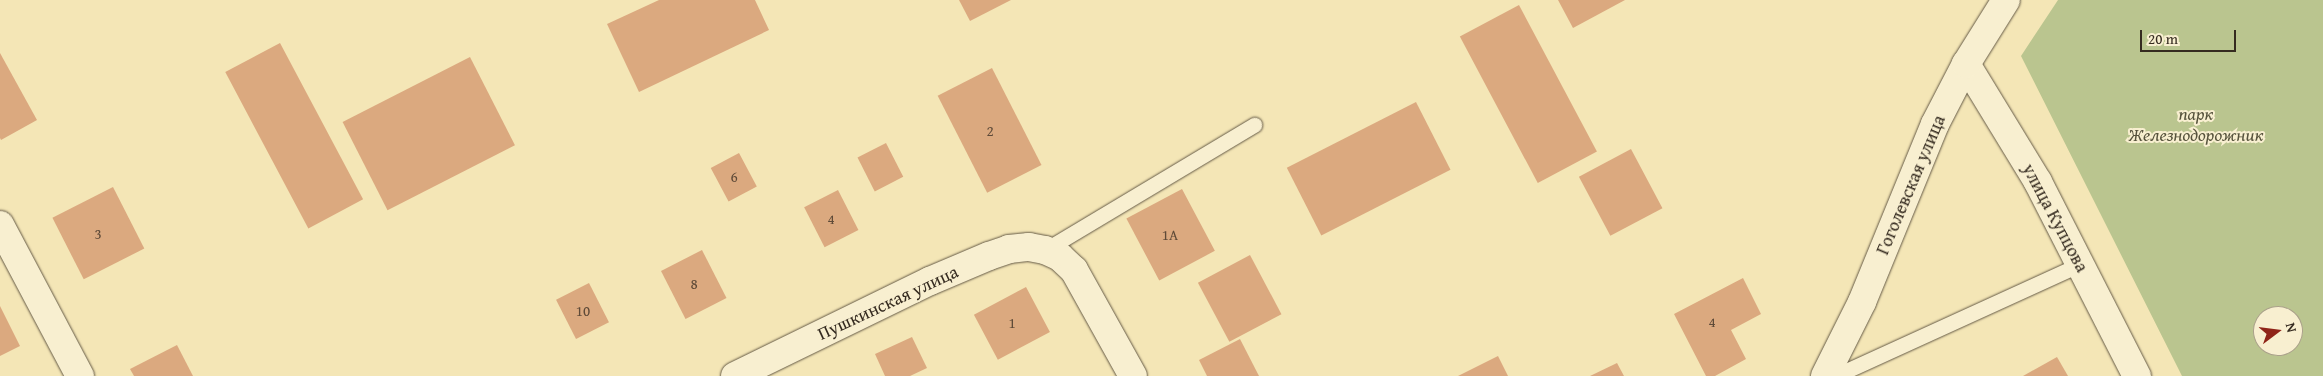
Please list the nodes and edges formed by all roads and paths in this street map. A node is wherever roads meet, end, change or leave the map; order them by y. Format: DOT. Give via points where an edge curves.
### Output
graph roads {
  1 [pos="2006,0"];
  2 [pos="1966,64"];
  3 [pos="1254,125"];
  4 [pos="0,226"];
  5 [pos="1045,250"];
  6 [pos="2081,264"];
  7 [pos="80,376"];
  8 [pos="735,376"];
  9 [pos="1133,376"];
  10 [pos="1825,376"];
  11 [pos="1835,376"];
  12 [pos="2137,376"];
  1 -- 2 [label="street, Гоголевская улица"];
  2 -- 6 [label="street, улица Купцова" via="2038,182"];
  2 -- 10 [label="street, Гоголевская улица" via="1935,124 1862,302"];
  3 -- 5 [label="lane"];
  4 -- 7 [label="street"];
  5 -- 8 [label="street, Пушкинская улица" via="1029,247 1009,249 989,256 930,281"];
  5 -- 9 [label="street" via="1060,257 1074,270"];
  6 -- 11 [label="lane"];
  6 -- 12 [label="street, улица Купцова"];
}
